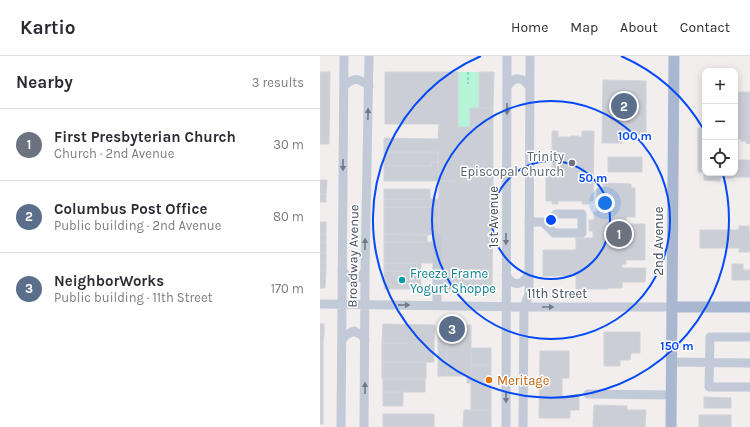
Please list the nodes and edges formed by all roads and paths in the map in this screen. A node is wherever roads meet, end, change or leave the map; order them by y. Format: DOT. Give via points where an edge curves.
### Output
graph roads {
  1 [pos="344,56"];
  2 [pos="369,56"];
  3 [pos="507,56"];
  4 [pos="530,56"];
  5 [pos="674,56"];
  6 [pos="468,72"];
  7 [pos="468,84"];
  8 [pos="344,86"];
  9 [pos="369,86"];
  10 [pos="507,87"];
  11 [pos="530,88"];
  12 [pos="529,222"];
  13 [pos="543,222"];
  14 [pos="437,238"];
  15 [pos="342,270"];
  16 [pos="365,271"];
  17 [pos="529,274"];
  18 [pos="506,275"];
  19 [pos="342,303"];
  20 [pos="320,304"];
  21 [pos="365,304"];
  22 [pos="437,305"];
  23 [pos="506,307"];
  24 [pos="524,307"];
  25 [pos="672,307"];
  26 [pos="750,307"];
  27 [pos="506,333"];
  28 [pos="524,334"];
  29 [pos="750,337"];
  30 [pos="342,340"];
  31 [pos="365,340"];
  32 [pos="671,362"];
  33 [pos="710,362"];
  34 [pos="750,363"];
  35 [pos="750,387"];
  36 [pos="588,394"];
  37 [pos="671,395"];
  38 [pos="341,427"];
  39 [pos="364,427"];
  40 [pos="506,427"];
  41 [pos="523,427"];
  42 [pos="670,427"];
  1 -- 8 [label="street, Broadway Avenue"];
  2 -- 9 [label="street, Broadway Avenue"];
  3 -- 10 [label="street, 1st Avenue"];
  4 -- 11 [label="street"];
  5 -- 25 [label="main road, 2nd Avenue"];
  6 -- 7 [label="path"];
  8 -- 9 [label="street" via="356,79"];
  8 -- 15 [label="street, Broadway Avenue, one-way"];
  16 -- 9 [label="street, Broadway Avenue, one-way"];
  10 -- 11 [label="street" via="511,81 521,79"];
  10 -- 18 [label="street, 1st Avenue, one-way"];
  11 -- 12 [label="street"];
  12 -- 13 [label="street"];
  12 -- 17 [label="street"];
  14 -- 22 [label="street"];
  15 -- 16 [label="street" via="352,279 361,277"];
  15 -- 19 [label="street, Broadway Avenue"];
  16 -- 21 [label="street, Broadway Avenue"];
  17 -- 18 [label="street" via="525,281 520,283 514,283"];
  17 -- 24 [label="street" via="529,294"];
  18 -- 23 [label="street, 1st Avenue"];
  19 -- 20 [label="street, 11th Street"];
  19 -- 21 [label="street, 11th Street"];
  19 -- 30 [label="street, Broadway Avenue"];
  21 -- 22 [label="street, 11th Street, one-way"];
  21 -- 31 [label="street, Broadway Avenue"];
  22 -- 23 [label="street, 11th Street"];
  23 -- 24 [label="street, 11th Street"];
  23 -- 27 [label="street, 1st Avenue"];
  24 -- 25 [label="street, 11th Street, one-way"];
  24 -- 28 [label="street"];
  25 -- 26 [label="main road, 11th Street"];
  25 -- 32 [label="main road, 2nd Avenue"];
  27 -- 28 [label="street" via="511,328 518,328"];
  27 -- 40 [label="street, 1st Avenue, one-way"];
  28 -- 41 [label="street"];
  29 -- 33 [label="street" via="710,337"];
  30 -- 31 [label="street" via="346,334 354,331"];
  30 -- 38 [label="street, Broadway Avenue"];
  39 -- 31 [label="street, Broadway Avenue, one-way"];
  32 -- 33 [label="street"];
  32 -- 37 [label="main road, 2nd Avenue"];
  33 -- 34 [label="street"];
  33 -- 35 [label="street" via="709,387"];
  36 -- 37 [label="street"];
  37 -- 42 [label="main road, 2nd Avenue"];
}
